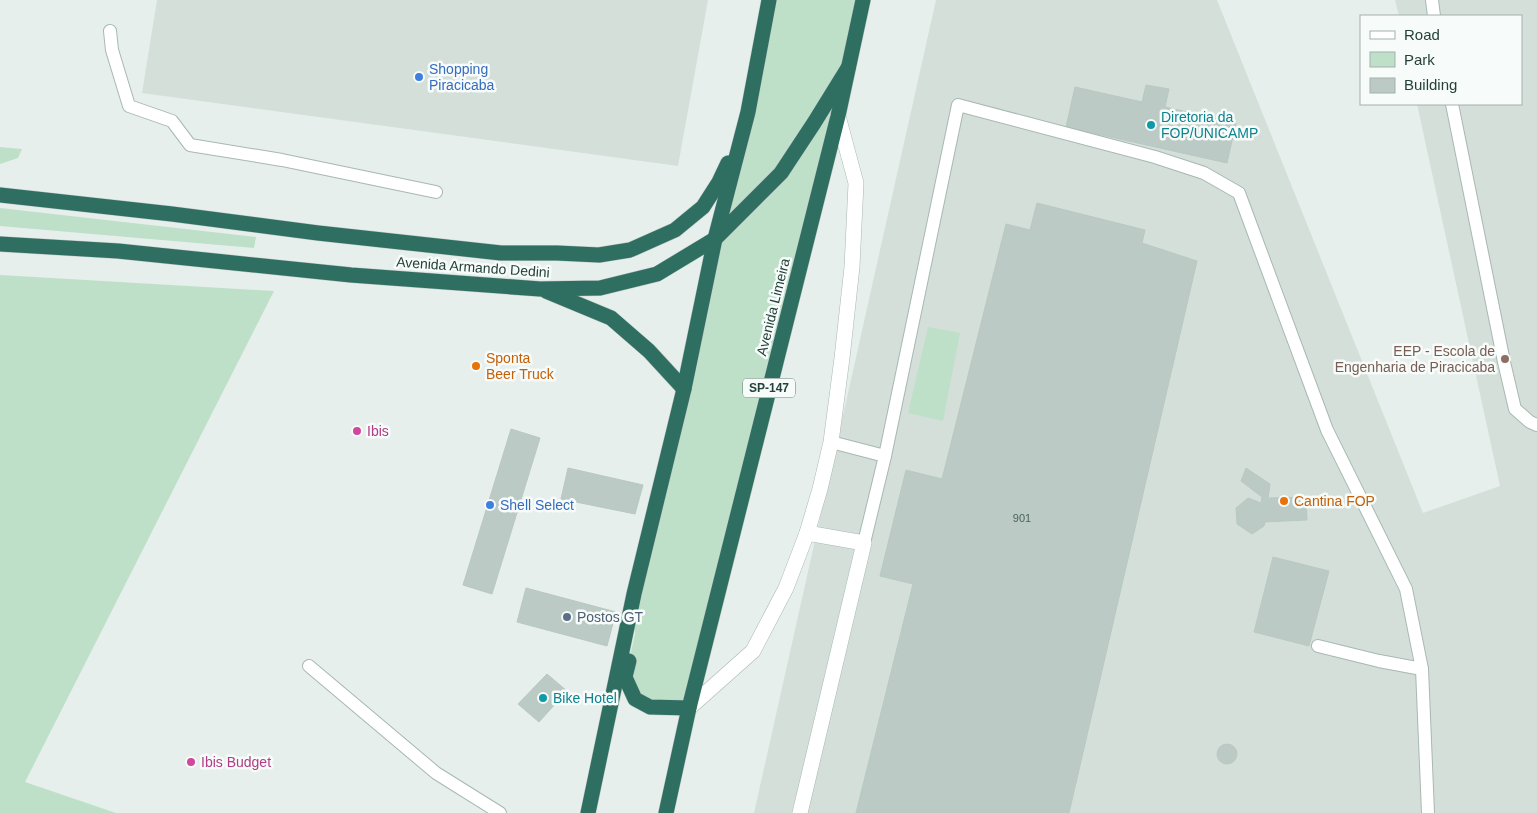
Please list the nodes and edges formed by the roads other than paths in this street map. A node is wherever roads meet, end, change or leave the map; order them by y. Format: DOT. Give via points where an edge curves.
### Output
graph roads {
  1 [pos="769,0"];
  2 [pos="863,0"];
  3 [pos="1432,0"];
  4 [pos="1434,15"];
  5 [pos="110,31"];
  6 [pos="848,68"];
  7 [pos="1452,105"];
  8 [pos="748,112"];
  9 [pos="838,116"];
  10 [pos="436,192"];
  11 [pos="0,195"];
  12 [pos="715,239"];
  13 [pos="0,244"];
  14 [pos="540,289"];
  15 [pos="684,389"];
  16 [pos="1537,425"];
  17 [pos="831,442"];
  18 [pos="885,456"];
  19 [pos="808,533"];
  20 [pos="864,543"];
  21 [pos="634,594"];
  22 [pos="1318,646"];
  23 [pos="309,666"];
  24 [pos="1422,670"];
  25 [pos="688,708"];
  26 [pos="500,813"];
  27 [pos="588,813"];
  28 [pos="666,813"];
  29 [pos="800,813"];
  30 [pos="1428,813"];
  1 -- 8 [label="highway"];
  2 -- 6 [label="highway, Avenida Limeira / SP-147"];
  3 -- 4 [label="lane"];
  5 -- 10 [label="lane" via="112,50 129,106 172,121 190,145 282,160"];
  6 -- 9 [label="highway, Avenida Limeira / SP-147"];
  6 -- 12 [label="highway, Avenida Armando Dedini" via="782,173"];
  7 -- 16 [label="lane" via="1515,408"];
  8 -- 11 [label="highway, Avenida Armando Dedini" via="719,182 703,207 675,230 630,250 599,255 501,253"];
  8 -- 12 [label="highway"];
  9 -- 17 [label="street" via="856,184 852,267"];
  9 -- 25 [label="highway, Avenida Limeira / SP-147"];
  12 -- 14 [label="highway, Avenida Armando Dedini" via="657,274 600,288"];
  12 -- 15 [label="highway"];
  13 -- 14 [label="highway, Avenida Armando Dedini" via="118,250 351,275"];
  14 -- 15 [label="highway" via="611,318 649,350"];
  15 -- 21 [label="highway"];
  17 -- 18 [label="lane"];
  17 -- 19 [label="street"];
  18 -- 20 [label="lane"];
  18 -- 24 [label="lane" via="958,105 1204,173 1239,193 1327,430 1406,589"];
  19 -- 20 [label="street"];
  19 -- 25 [label="street" via="786,588 752,651"];
  20 -- 29 [label="street"];
  21 -- 25 [label="highway" via="635,634 625,678 635,699 650,707"];
  21 -- 27 [label="highway"];
  22 -- 24 [label="lane"];
  23 -- 26 [label="lane" via="436,772"];
  24 -- 30 [label="lane"];
  25 -- 28 [label="highway, SP-147"];
}
